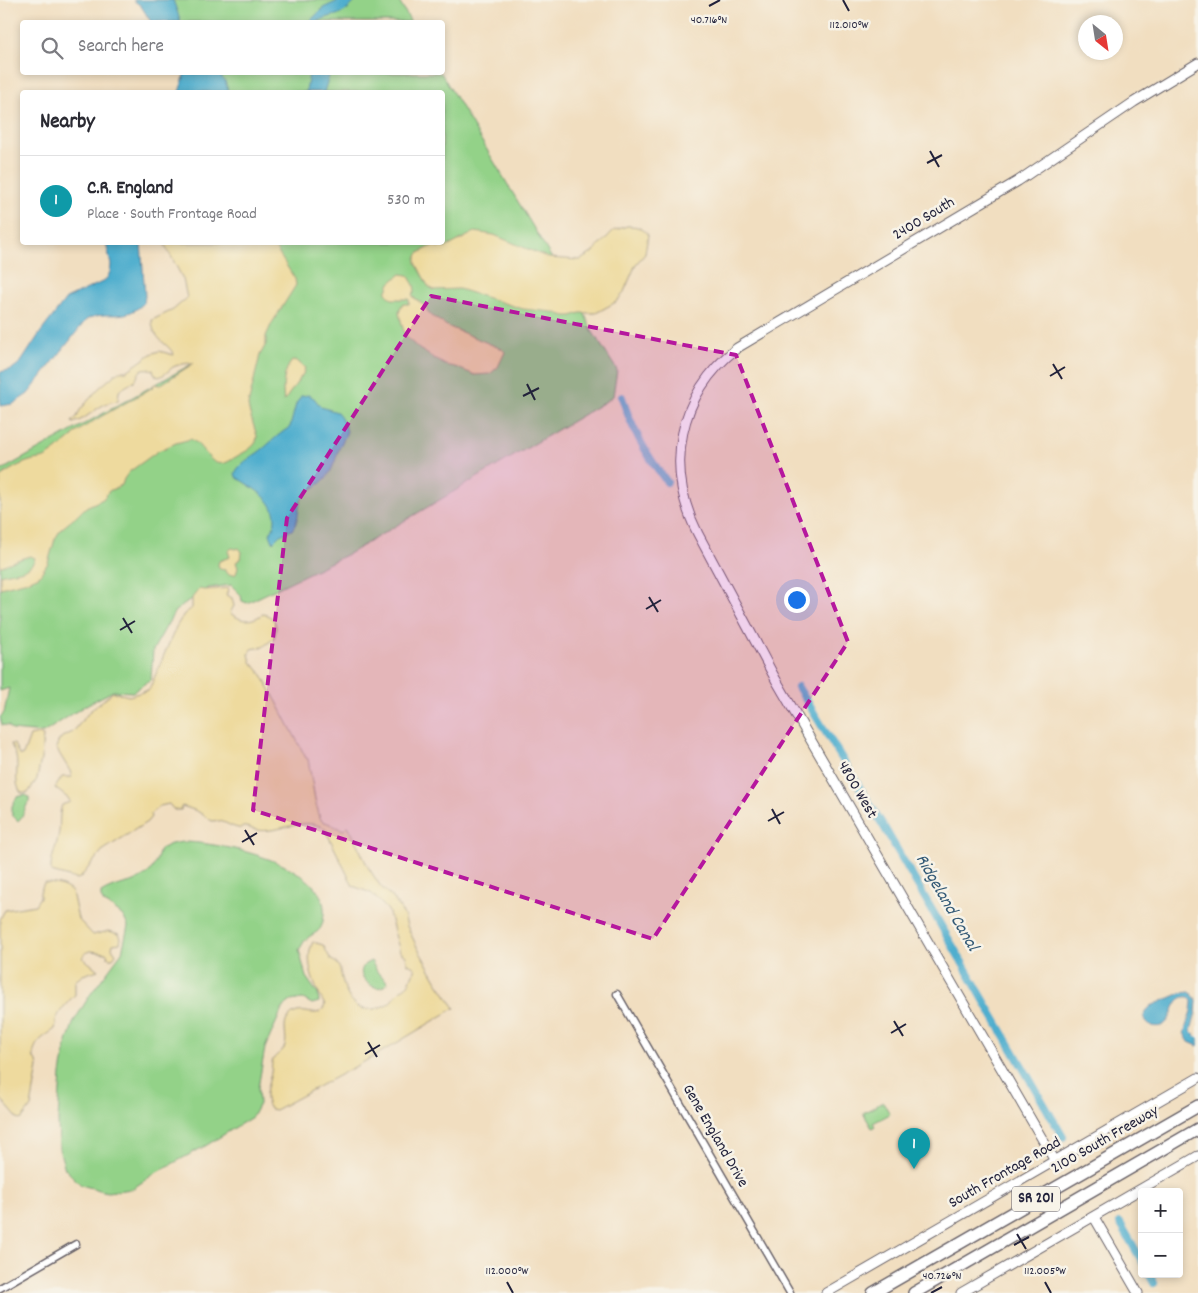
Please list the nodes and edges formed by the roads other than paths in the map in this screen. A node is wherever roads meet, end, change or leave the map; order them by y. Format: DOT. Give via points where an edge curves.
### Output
graph roads {
  1 [pos="1198,63"];
  2 [pos="686,418"];
  3 [pos="617,994"];
  4 [pos="1198,1078"];
  5 [pos="1198,1106"];
  6 [pos="1198,1129"];
  7 [pos="1198,1156"];
  8 [pos="1055,1162"];
  9 [pos="1094,1217"];
  10 [pos="76,1244"];
  11 [pos="0,1288"];
  12 [pos="790,1293"];
  13 [pos="826,1293"];
  14 [pos="873,1293"];
  15 [pos="914,1293"];
  16 [pos="961,1293"];
  17 [pos="1138,1293"];
  1 -- 2 [label="street, 2400 South" via="1010,185 737,348 704,381"];
  2 -- 8 [label="street, 4800 West" via="680,446 680,471 683,495 693,524 776,680"];
  3 -- 12 [label="street, Gene England Drive"];
  4 -- 8 [label="street, South Frontage Road"];
  5 -- 14 [label="highway, 2100 South Freeway / SR 201"];
  6 -- 15 [label="highway, SR 201"];
  7 -- 9 [label="street"];
  8 -- 13 [label="street, South Frontage Road"];
  9 -- 16 [label="street"];
  9 -- 17 [label="street"];
  10 -- 11 [label="street"];
}
